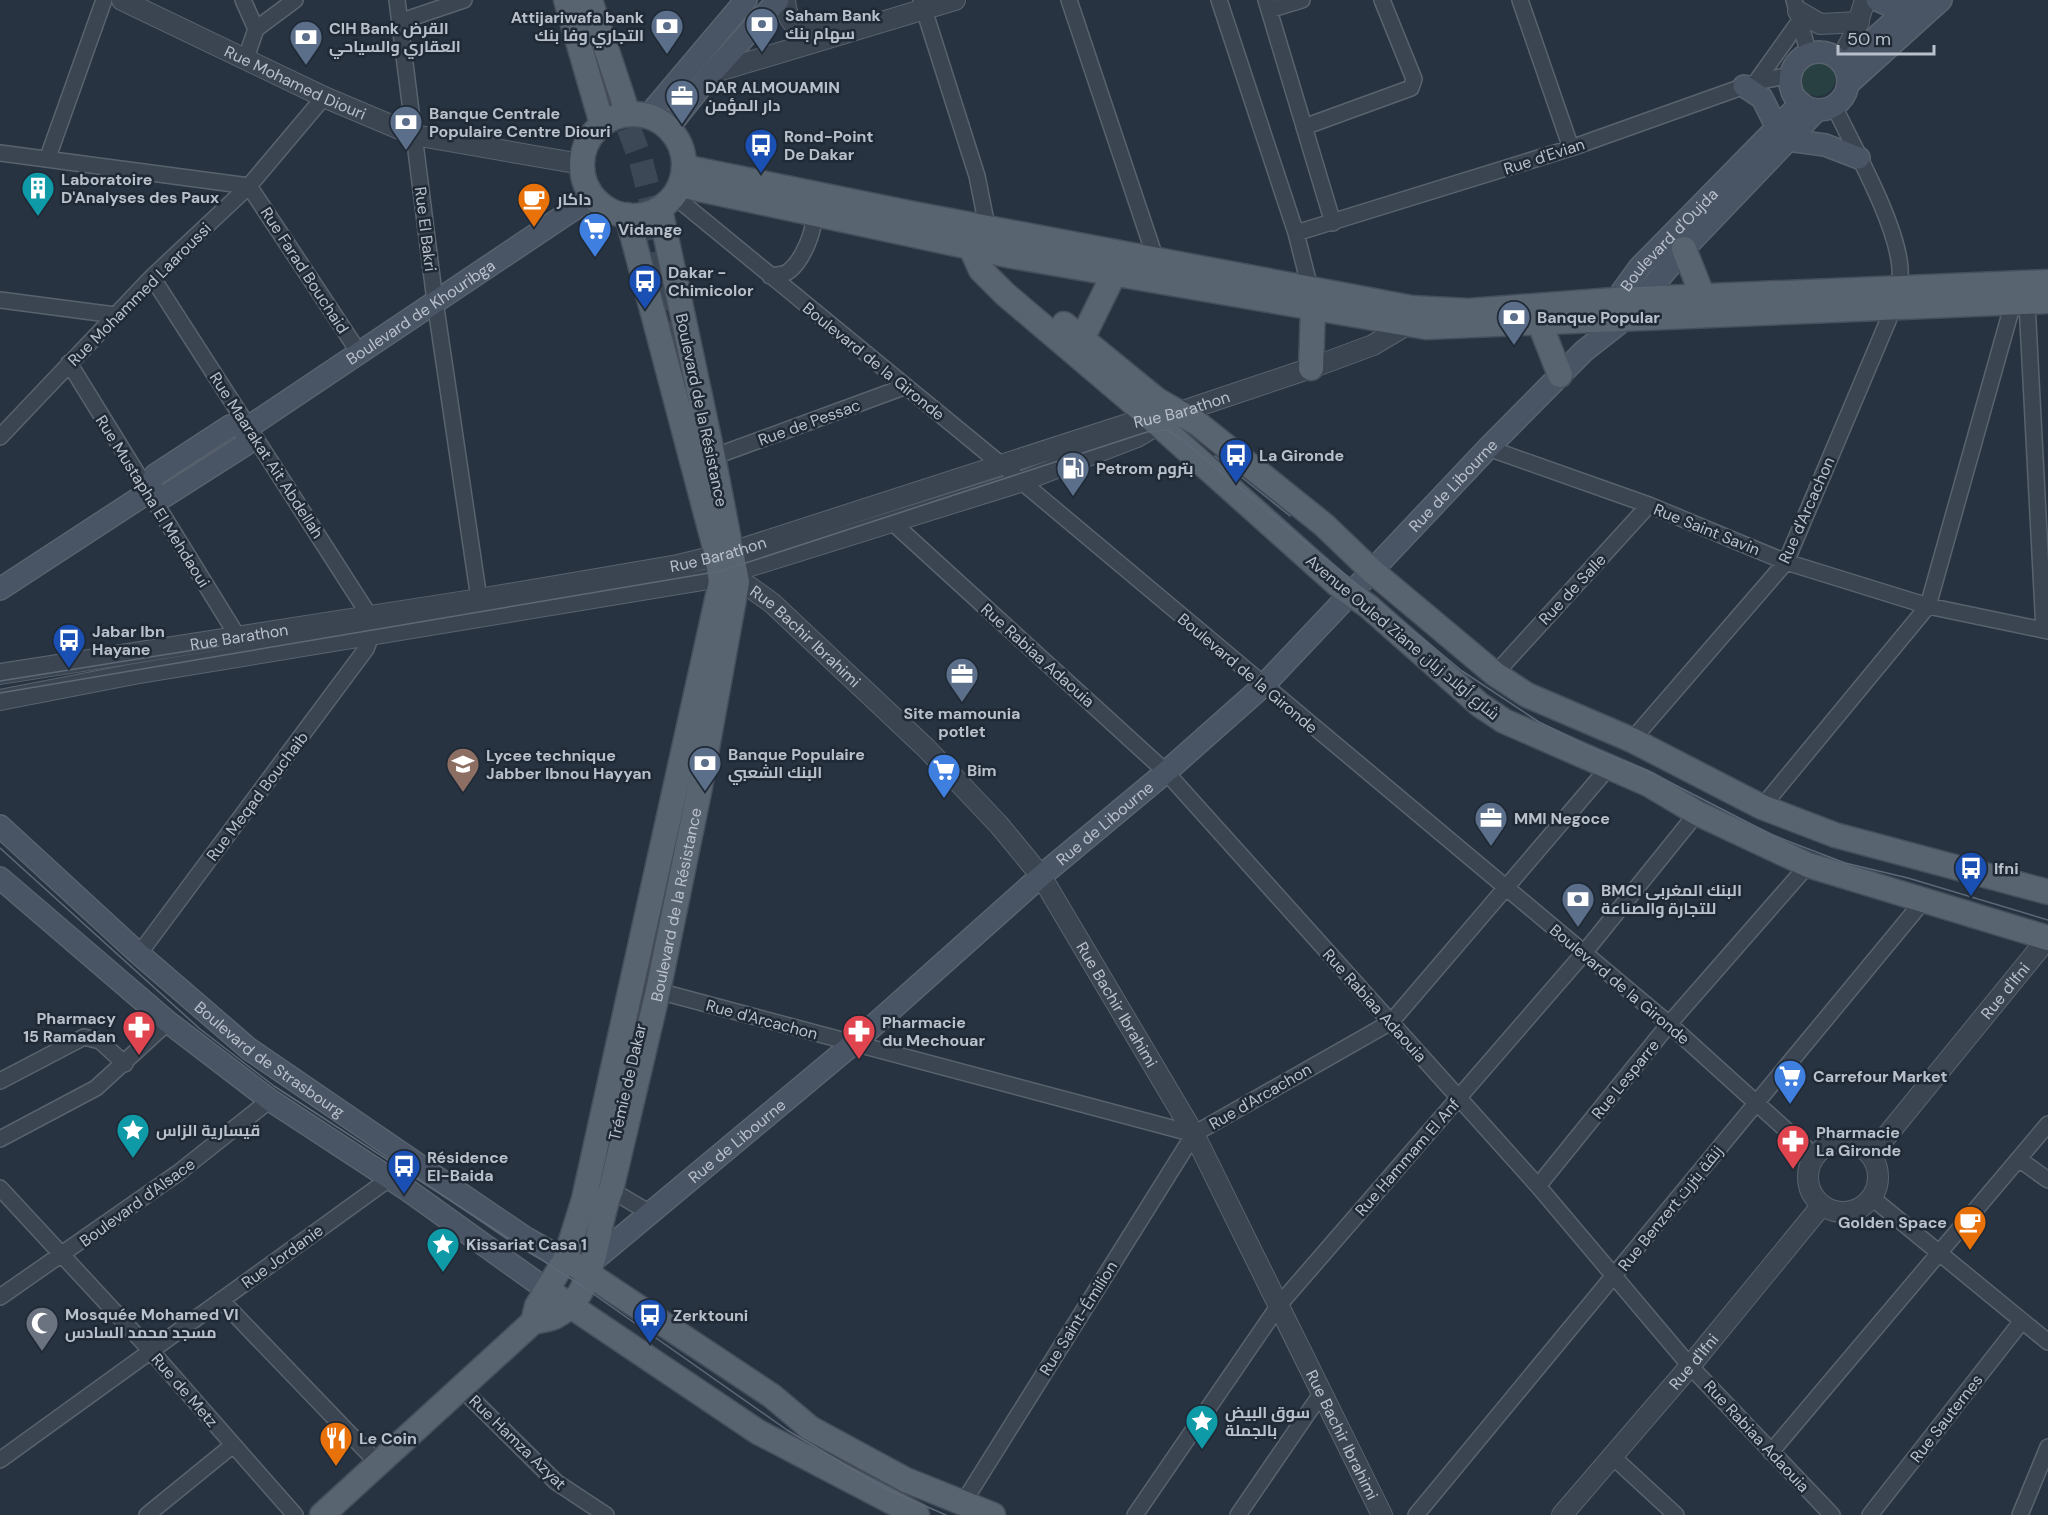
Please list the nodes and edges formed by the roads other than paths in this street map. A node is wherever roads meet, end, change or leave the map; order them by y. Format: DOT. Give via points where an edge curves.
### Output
graph roads {
  1 [pos="104,0"];
  2 [pos="122,0"];
  3 [pos="243,0"];
  4 [pos="295,0"];
  5 [pos="397,0"];
  6 [pos="464,0"];
  7 [pos="566,0"];
  8 [pos="590,0"];
  9 [pos="746,0"];
  10 [pos="778,0"];
  11 [pos="785,0"];
  12 [pos="955,0"];
  13 [pos="1069,0"];
  14 [pos="1219,0"];
  15 [pos="1302,0"];
  16 [pos="1382,0"];
  17 [pos="1520,0"];
  18 [pos="1865,0"];
  19 [pos="1877,0"];
  20 [pos="921,3"];
  21 [pos="1926,3"];
  22 [pos="1268,5"];
  23 [pos="1798,10"];
  24 [pos="399,22"];
  25 [pos="1859,22"];
  26 [pos="256,29"];
  27 [pos="1809,55"];
  28 [pos="246,58"];
  29 [pos="1844,70"];
  30 [pos="712,73"];
  31 [pos="1791,75"];
  32 [pos="1750,84"];
  33 [pos="324,97"];
  34 [pos="1817,106"];
  35 [pos="648,119"];
  36 [pos="602,124"];
  37 [pos="1304,127"];
  38 [pos="1783,134"];
  39 [pos="414,135"];
  40 [pos="1571,148"];
  41 [pos="0,153"];
  42 [pos="48,158"];
  43 [pos="1858,158"];
  44 [pos="581,164"];
  45 [pos="249,186"];
  46 [pos="675,189"];
  47 [pos="592,197"];
  48 [pos="813,214"];
  49 [pos="627,215"];
  50 [pos="961,222"];
  51 [pos="1333,223"];
  52 [pos="987,226"];
  53 [pos="1296,233"];
  54 [pos="968,245"];
  55 [pos="1684,249"];
  56 [pos="996,250"];
  57 [pos="1156,260"];
  58 [pos="1114,274"];
  59 [pos="770,276"];
  60 [pos="152,277"];
  61 [pos="2048,282"];
  62 [pos="1703,297"];
  63 [pos="1312,298"];
  64 [pos="1896,299"];
  65 [pos="0,300"];
  66 [pos="435,301"];
  67 [pos="2029,302"];
  68 [pos="1620,309"];
  69 [pos="115,315"];
  70 [pos="1540,324"];
  71 [pos="1406,326"];
  72 [pos="1082,339"];
  73 [pos="1584,351"];
  74 [pos="360,354"];
  75 [pos="69,363"];
  76 [pos="1311,368"];
  77 [pos="1560,375"];
  78 [pos="904,387"];
  79 [pos="1180,412"];
  80 [pos="1153,421"];
  81 [pos="250,426"];
  82 [pos="0,437"];
  83 [pos="1488,448"];
  84 [pos="713,457"];
  85 [pos="1002,466"];
  86 [pos="1020,482"];
  87 [pos="147,493"];
  88 [pos="1649,505"];
  89 [pos="892,522"];
  90 [pos="1786,562"];
  91 [pos="729,566"];
  92 [pos="1372,571"];
  93 [pos="0,589"];
  94 [pos="1351,594"];
  95 [pos="479,599"];
  96 [pos="1928,606"];
  97 [pos="369,615"];
  98 [pos="2046,631"];
  99 [pos="372,636"];
  100 [pos="238,637"];
  101 [pos="718,643"];
  102 [pos="0,674"];
  103 [pos="1495,674"];
  104 [pos="1263,686"];
  105 [pos="0,700"];
  106 [pos="1632,741"];
  107 [pos="1609,767"];
  108 [pos="1166,772"];
  109 [pos="1762,807"];
  110 [pos="1697,813"];
  111 [pos="0,826"];
  112 [pos="1808,866"];
  113 [pos="1041,876"];
  114 [pos="0,878"];
  115 [pos="1506,888"];
  116 [pos="2048,892"];
  117 [pos="1924,900"];
  118 [pos="2048,938"];
  119 [pos="1584,953"];
  120 [pos="139,954"];
  121 [pos="658,991"];
  122 [pos="168,1022"];
  123 [pos="1391,1022"];
  124 [pos="1669,1024"];
  125 [pos="854,1043"];
  126 [pos="124,1064"];
  127 [pos="0,1081"];
  128 [pos="1458,1097"];
  129 [pos="270,1100"];
  130 [pos="1757,1102"];
  131 [pos="2048,1124"];
  132 [pos="1194,1134"];
  133 [pos="0,1138"];
  134 [pos="1870,1155"];
  135 [pos="1815,1156"];
  136 [pos="2020,1160"];
  137 [pos="389,1179"];
  138 [pos="2048,1180"];
  139 [pos="1538,1186"];
  140 [pos="0,1188"];
  141 [pos="1871,1197"];
  142 [pos="600,1198"];
  143 [pos="1822,1205"];
  144 [pos="650,1213"];
  145 [pos="1941,1253"];
  146 [pos="62,1257"];
  147 [pos="565,1260"];
  148 [pos="591,1266"];
  149 [pos="1614,1277"];
  150 [pos="547,1290"];
  151 [pos="0,1297"];
  152 [pos="221,1300"];
  153 [pos="570,1304"];
  154 [pos="1279,1305"];
  155 [pos="2022,1321"];
  156 [pos="533,1322"];
  157 [pos="2048,1342"];
  158 [pos="151,1351"];
  159 [pos="1690,1366"];
  160 [pos="461,1388"];
  161 [pos="1321,1394"];
  162 [pos="233,1444"];
  163 [pos="2048,1447"];
  164 [pos="1771,1452"];
  165 [pos="379,1454"];
  166 [pos="1612,1456"];
  167 [pos="0,1460"];
  168 [pos="960,1509"];
  169 [pos="913,1514"];
  170 [pos="147,1515"];
  171 [pos="295,1515"];
  172 [pos="305,1515"];
  173 [pos="322,1515"];
  174 [pos="339,1515"];
  175 [pos="606,1515"];
  176 [pos="993,1515"];
  177 [pos="1135,1515"];
  178 [pos="1238,1515"];
  179 [pos="1382,1515"];
  180 [pos="1416,1515"];
  181 [pos="1562,1515"];
  182 [pos="1676,1515"];
  183 [pos="1832,1515"];
  184 [pos="1870,1515"];
  185 [pos="2020,1515"];
  1 -- 42 [label="street"];
  2 -- 28 [label="street, Rue Mohamed Diouri"];
  3 -- 26 [label="street"];
  4 -- 26 [label="street"];
  5 -- 24 [label="street, Rue El Bakri"];
  6 -- 24 [label="street"];
  7 -- 36 [label="main road"];
  8 -- 35 [label="main road"];
  9 -- 35 [label="main road"];
  10 -- 30 [label="main road"];
  11 -- 20 [label="street" via="791,22 809,29"];
  12 -- 20 [label="street"];
  13 -- 57 [label="street"];
  14 -- 53 [label="street"];
  15 -- 22 [label="street"];
  16 -- 37 [label="street" via="1414,79 1411,88"];
  17 -- 40 [label="street"];
  18 -- 25 [label="street"];
  19 -- 21 [label="main road" via="1893,7"];
  20 -- 30 [label="street"];
  20 -- 52 [label="street" via="976,176"];
  21 -- 29 [label="main road"];
  22 -- 37 [label="street"];
  23 -- 25 [label="street" via="1821,24"];
  23 -- 27 [label="street"];
  23 -- 32 [label="street"];
  24 -- 39 [label="street, Rue El Bakri"];
  25 -- 29 [label="street"];
  26 -- 28 [label="street"];
  27 -- 29 [label="main road" via="1826,53"];
  27 -- 31 [label="main road"];
  28 -- 33 [label="street, Rue Mohamed Diouri"];
  29 -- 34 [label="main road" via="1841,100"];
  30 -- 35 [label="main road"];
  31 -- 32 [label="street, Rue d'Evian"];
  31 -- 34 [label="main road" via="1793,93"];
  32 -- 38 [label="main road"];
  32 -- 40 [label="street, Rue d'Evian"];
  33 -- 39 [label="street, Rue Mohamed Diouri"];
  33 -- 45 [label="street, Rue Mohammed Laaroussi"];
  34 -- 38 [label="main road, Boulevard d'Oujda"];
  34 -- 43 [label="street"];
  35 -- 36 [label="main road"];
  35 -- 46 [label="main road" via="679,143"];
  36 -- 44 [label="main road" via="588,139"];
  37 -- 51 [label="street"];
  38 -- 43 [label="main road"];
  38 -- 55 [label="main road, Boulevard d'Oujda"];
  38 -- 68 [label="main road, Boulevard d'Oujda" via="1640,268"];
  39 -- 44 [label="street, Rue Mohamed Diouri"];
  39 -- 66 [label="street, Rue El Bakri"];
  40 -- 51 [label="street, Rue d'Evian"];
  41 -- 42 [label="street"];
  42 -- 45 [label="street"];
  43 -- 64 [label="street" via="1894,240 1900,271"];
  44 -- 47 [label="main road"];
  45 -- 60 [label="street, Rue Mohammed Laaroussi"];
  45 -- 74 [label="street, Rue Farad Bouchaid"];
  46 -- 48 [label="main road"];
  46 -- 49 [label="main road" via="642,216"];
  46 -- 50 [label="main road"];
  46 -- 59 [label="street, Boulevard de la Gironde"];
  46 -- 84 [label="main road, Boulevard de la Résistance"];
  47 -- 49 [label="main road" via="610,211"];
  47 -- 66 [label="main road, Boulevard de Khouribga"];
  48 -- 54 [label="main road"];
  48 -- 59 [label="street" via="813,232 795,265 785,274"];
  49 -- 91 [label="main road, Boulevard de la Résistance"];
  50 -- 52 [label="main road"];
  50 -- 54 [label="main road, Avenue Ouled Ziane شارع أولاد زيان"];
  51 -- 53 [label="street, Rue d'Evian"];
  52 -- 56 [label="main road, Avenue Ouled Ziane شارع أولاد زيان"];
  52 -- 57 [label="main road"];
  53 -- 63 [label="street"];
  54 -- 56 [label="main road"];
  54 -- 80 [label="main road, Avenue Ouled Ziane شارع أولاد زيان" via="981,270 999,289"];
  55 -- 62 [label="main road"];
  55 -- 68 [label="main road, Boulevard d'Oujda"];
  56 -- 58 [label="main road"];
  56 -- 72 [label="main road, Avenue Ouled Ziane شارع أولاد زيان" via="1020,288"];
  57 -- 63 [label="main road"];
  58 -- 63 [label="main road"];
  58 -- 72 [label="main road"];
  59 -- 78 [label="street, Boulevard de la Gironde"];
  60 -- 69 [label="street, Rue Mohammed Laaroussi"];
  60 -- 81 [label="street, Rue Maarakat Ait Abdellah"];
  61 -- 64 [label="main road"];
  62 -- 64 [label="main road"];
  62 -- 68 [label="main road"];
  63 -- 68 [label="main road" via="1468,311"];
  63 -- 71 [label="main road"];
  63 -- 76 [label="main road"];
  64 -- 67 [label="main road"];
  64 -- 68 [label="main road"];
  64 -- 90 [label="street, Rue d'Arcachon"];
  65 -- 69 [label="street"];
  66 -- 74 [label="main road, Boulevard de Khouribga"];
  66 -- 95 [label="street, Rue El Bakri"];
  67 -- 96 [label="street"];
  67 -- 98 [label="street"];
  68 -- 70 [label="main road"];
  68 -- 73 [label="main road, Boulevard d'Oujda"];
  69 -- 75 [label="street, Rue Mohammed Laaroussi"];
  70 -- 71 [label="main road"];
  70 -- 77 [label="main road"];
  71 -- 76 [label="street, Rue Barathon" via="1373,345"];
  72 -- 79 [label="main road, Avenue Ouled Ziane شارع أولاد زيان" via="1157,400"];
  73 -- 77 [label="main road, Rue de Libourne"];
  74 -- 81 [label="main road, Boulevard de Khouribga"];
  75 -- 82 [label="street, Rue Mohammed Laaroussi"];
  75 -- 87 [label="street, Rue Mustapha El Mehdaoui"];
  76 -- 79 [label="street, Rue Barathon"];
  77 -- 83 [label="main road, Rue de Libourne"];
  78 -- 84 [label="street, Rue de Pessac"];
  78 -- 85 [label="street, Boulevard de la Gironde"];
  79 -- 80 [label="street, Rue Barathon"];
  79 -- 92 [label="main road, Avenue Ouled Ziane شارع أولاد زيان" via="1324,525"];
  80 -- 85 [label="street, Rue Barathon"];
  80 -- 86 [label="street" via="1137,437"];
  80 -- 94 [label="main road, Avenue Ouled Ziane شارع أولاد زيان"];
  81 -- 87 [label="main road, Boulevard de Khouribga" via="245,445 165,496"];
  81 -- 97 [label="street, Rue Maarakat Ait Abdellah"];
  83 -- 88 [label="street, Rue Saint Savin"];
  83 -- 92 [label="main road, Rue de Libourne"];
  84 -- 91 [label="main road, Boulevard de la Résistance"];
  85 -- 86 [label="street, Boulevard de la Gironde"];
  85 -- 91 [label="street, Rue Barathon"];
  86 -- 89 [label="street"];
  86 -- 104 [label="street, Boulevard de la Gironde"];
  87 -- 93 [label="main road, Boulevard de Khouribga"];
  87 -- 100 [label="street, Rue Mustapha El Mehdaoui"];
  88 -- 90 [label="street, Rue Saint Savin"];
  88 -- 103 [label="street, Rue de Salle"];
  89 -- 91 [label="street"];
  89 -- 108 [label="street, Rue Rabiaa Adaouia"];
  90 -- 96 [label="street, Rue Saint Savin"];
  90 -- 106 [label="street, Rue d'Arcachon"];
  91 -- 95 [label="street, Rue Barathon" via="678,565"];
  91 -- 99 [label="street" via="691,584"];
  91 -- 113 [label="street, Rue Bachir Ibrahimi" via="926,748"];
  91 -- 121 [label="main road, Boulevard de la Résistance" via="732,620"];
  91 -- 142 [label="main road, Boulevard de la Résistance" via="641,954"];
  92 -- 94 [label="main road, Rue de Libourne"];
  92 -- 103 [label="main road, Avenue Ouled Ziane شارع أولاد زيان"];
  94 -- 104 [label="main road, Rue de Libourne"];
  94 -- 107 [label="main road, Avenue Ouled Ziane شارع أولاد زيان" via="1491,714"];
  95 -- 97 [label="street, Rue Barathon"];
  96 -- 98 [label="street, Rue Saint Savin"];
  96 -- 109 [label="street"];
  97 -- 99 [label="street, Rue Maarakat Ait Abdellah"];
  97 -- 100 [label="street, Rue Barathon"];
  99 -- 105 [label="street"];
  99 -- 120 [label="street, Rue Meqad Bouchaib"];
  100 -- 102 [label="street, Rue Barathon"];
  101 -- 142 [label="main road, Trémie de Dakar" via="597,1173"];
  103 -- 106 [label="main road, Avenue Ouled Ziane شارع أولاد زيان" via="1544,704"];
  104 -- 108 [label="main road, Rue de Libourne"];
  104 -- 115 [label="street, Boulevard de la Gironde"];
  106 -- 109 [label="main road, Avenue Ouled Ziane شارع أولاد زيان"];
  107 -- 110 [label="main road, Avenue Ouled Ziane شارع أولاد زيان" via="1648,784"];
  107 -- 115 [label="street, Rue d'Arcachon"];
  108 -- 113 [label="main road, Rue de Libourne"];
  108 -- 123 [label="street, Rue Rabiaa Adaouia"];
  109 -- 116 [label="main road, Avenue Ouled Ziane شارع أولاد زيان" via="1835,835"];
  110 -- 112 [label="main road, Avenue Ouled Ziane شارع أولاد زيان"];
  110 -- 119 [label="street, Rue Hammam El Anf"];
  111 -- 120 [label="main road, Boulevard de Strasbourg"];
  112 -- 117 [label="main road, Avenue Ouled Ziane شارع أولاد زيان"];
  112 -- 124 [label="street, Rue Lesparre"];
  113 -- 125 [label="main road, Rue de Libourne"];
  113 -- 132 [label="street, Rue Bachir Ibrahimi"];
  114 -- 122 [label="main road, Boulevard de Strasbourg"];
  115 -- 119 [label="street, Boulevard de la Gironde"];
  115 -- 123 [label="street, Rue d'Arcachon"];
  117 -- 118 [label="main road, Avenue Ouled Ziane شارع أولاد زيان"];
  117 -- 130 [label="street, Rue Benzert زنقة بنزرت"];
  118 -- 134 [label="street, Rue d'Ifni"];
  119 -- 124 [label="street, Boulevard de la Gironde"];
  119 -- 128 [label="street, Rue Hammam El Anf"];
  120 -- 147 [label="main road, Boulevard de Strasbourg" via="249,1050 524,1237"];
  121 -- 125 [label="street, Rue d'Arcachon"];
  121 -- 142 [label="main road, Boulevard de la Résistance"];
  122 -- 126 [label="street"];
  122 -- 129 [label="main road, Boulevard de Strasbourg"];
  123 -- 128 [label="street, Rue Rabiaa Adaouia"];
  123 -- 132 [label="street, Rue d'Arcachon"];
  124 -- 130 [label="street, Boulevard de la Gironde"];
  124 -- 139 [label="street, Rue Lesparre"];
  125 -- 132 [label="street, Rue d'Arcachon"];
  125 -- 144 [label="main road, Rue de Libourne"];
  126 -- 127 [label="street" via="100,1041 84,1037"];
  126 -- 133 [label="street" via="81,1098"];
  128 -- 139 [label="street, Rue Rabiaa Adaouia"];
  128 -- 154 [label="street, Rue Hammam El Anf"];
  129 -- 137 [label="main road, Boulevard de Strasbourg"];
  129 -- 146 [label="street, Boulevard d'Alsace"];
  130 -- 135 [label="street, Boulevard de la Gironde"];
  130 -- 149 [label="street, Rue Benzert زنقة بنزرت"];
  131 -- 136 [label="street"];
  132 -- 154 [label="street, Rue Bachir Ibrahimi"];
  132 -- 168 [label="street, Rue Saint-Émilion"];
  134 -- 135 [label="street" via="1847,1142 1829,1145"];
  134 -- 141 [label="street" via="1878,1176"];
  135 -- 143 [label="street" via="1809,1182"];
  136 -- 138 [label="street"];
  136 -- 145 [label="street"];
  137 -- 150 [label="main road, Boulevard de Strasbourg"];
  137 -- 152 [label="street, Rue Jordanie"];
  139 -- 149 [label="street, Rue Rabiaa Adaouia"];
  140 -- 146 [label="street, Rue de Metz"];
  141 -- 143 [label="street" via="1848,1211"];
  141 -- 145 [label="street"];
  142 -- 144 [label="street"];
  142 -- 147 [label="main road, Boulevard de la Résistance"];
  142 -- 148 [label="main road, Boulevard de la Résistance"];
  143 -- 159 [label="street, Rue d'Ifni"];
  144 -- 148 [label="main road, Rue de Libourne"];
  145 -- 155 [label="street"];
  145 -- 164 [label="street"];
  146 -- 151 [label="street, Boulevard d'Alsace"];
  146 -- 158 [label="street, Rue de Metz"];
  147 -- 148 [label="main road"];
  147 -- 150 [label="main road, Boulevard de la Résistance"];
  148 -- 153 [label="main road, Boulevard de la Résistance"];
  148 -- 168 [label="main road" via="641,1311 772,1396 810,1428"];
  149 -- 159 [label="street, Rue Rabiaa Adaouia"];
  149 -- 180 [label="street, Rue Benzert زنقة بنزرت"];
  150 -- 153 [label="main road"];
  150 -- 156 [label="main road, Boulevard de la Résistance"];
  152 -- 158 [label="street, Rue Jordanie"];
  152 -- 165 [label="street"];
  153 -- 156 [label="main road, Boulevard de la Résistance" via="555,1317"];
  153 -- 169 [label="main road" via="758,1432"];
  154 -- 161 [label="street, Rue Bachir Ibrahimi"];
  154 -- 177 [label="street, Rue Hammam El Anf"];
  155 -- 157 [label="street"];
  155 -- 184 [label="street, Rue Sauternes"];
  156 -- 160 [label="main road, Boulevard de la Résistance"];
  158 -- 162 [label="street, Rue de Metz"];
  158 -- 167 [label="street, Rue Jordanie"];
  159 -- 164 [label="street, Rue Rabiaa Adaouia"];
  159 -- 166 [label="street, Rue d'Ifni"];
  160 -- 165 [label="main road, Boulevard de la Résistance"];
  160 -- 175 [label="street, Rue Hamza Azyat" via="556,1482"];
  161 -- 178 [label="street"];
  161 -- 179 [label="street, Rue Bachir Ibrahimi"];
  162 -- 170 [label="street"];
  162 -- 171 [label="street, Rue de Metz"];
  163 -- 185 [label="street"];
  164 -- 183 [label="street, Rue Rabiaa Adaouia"];
  165 -- 172 [label="main road, Boulevard de la Résistance"];
  165 -- 173 [label="main road"];
  165 -- 174 [label="main road, Boulevard de la Résistance" via="390,1466"];
  166 -- 181 [label="street, Rue d'Ifni"];
  166 -- 182 [label="street"];
  168 -- 176 [label="main road"];
}
